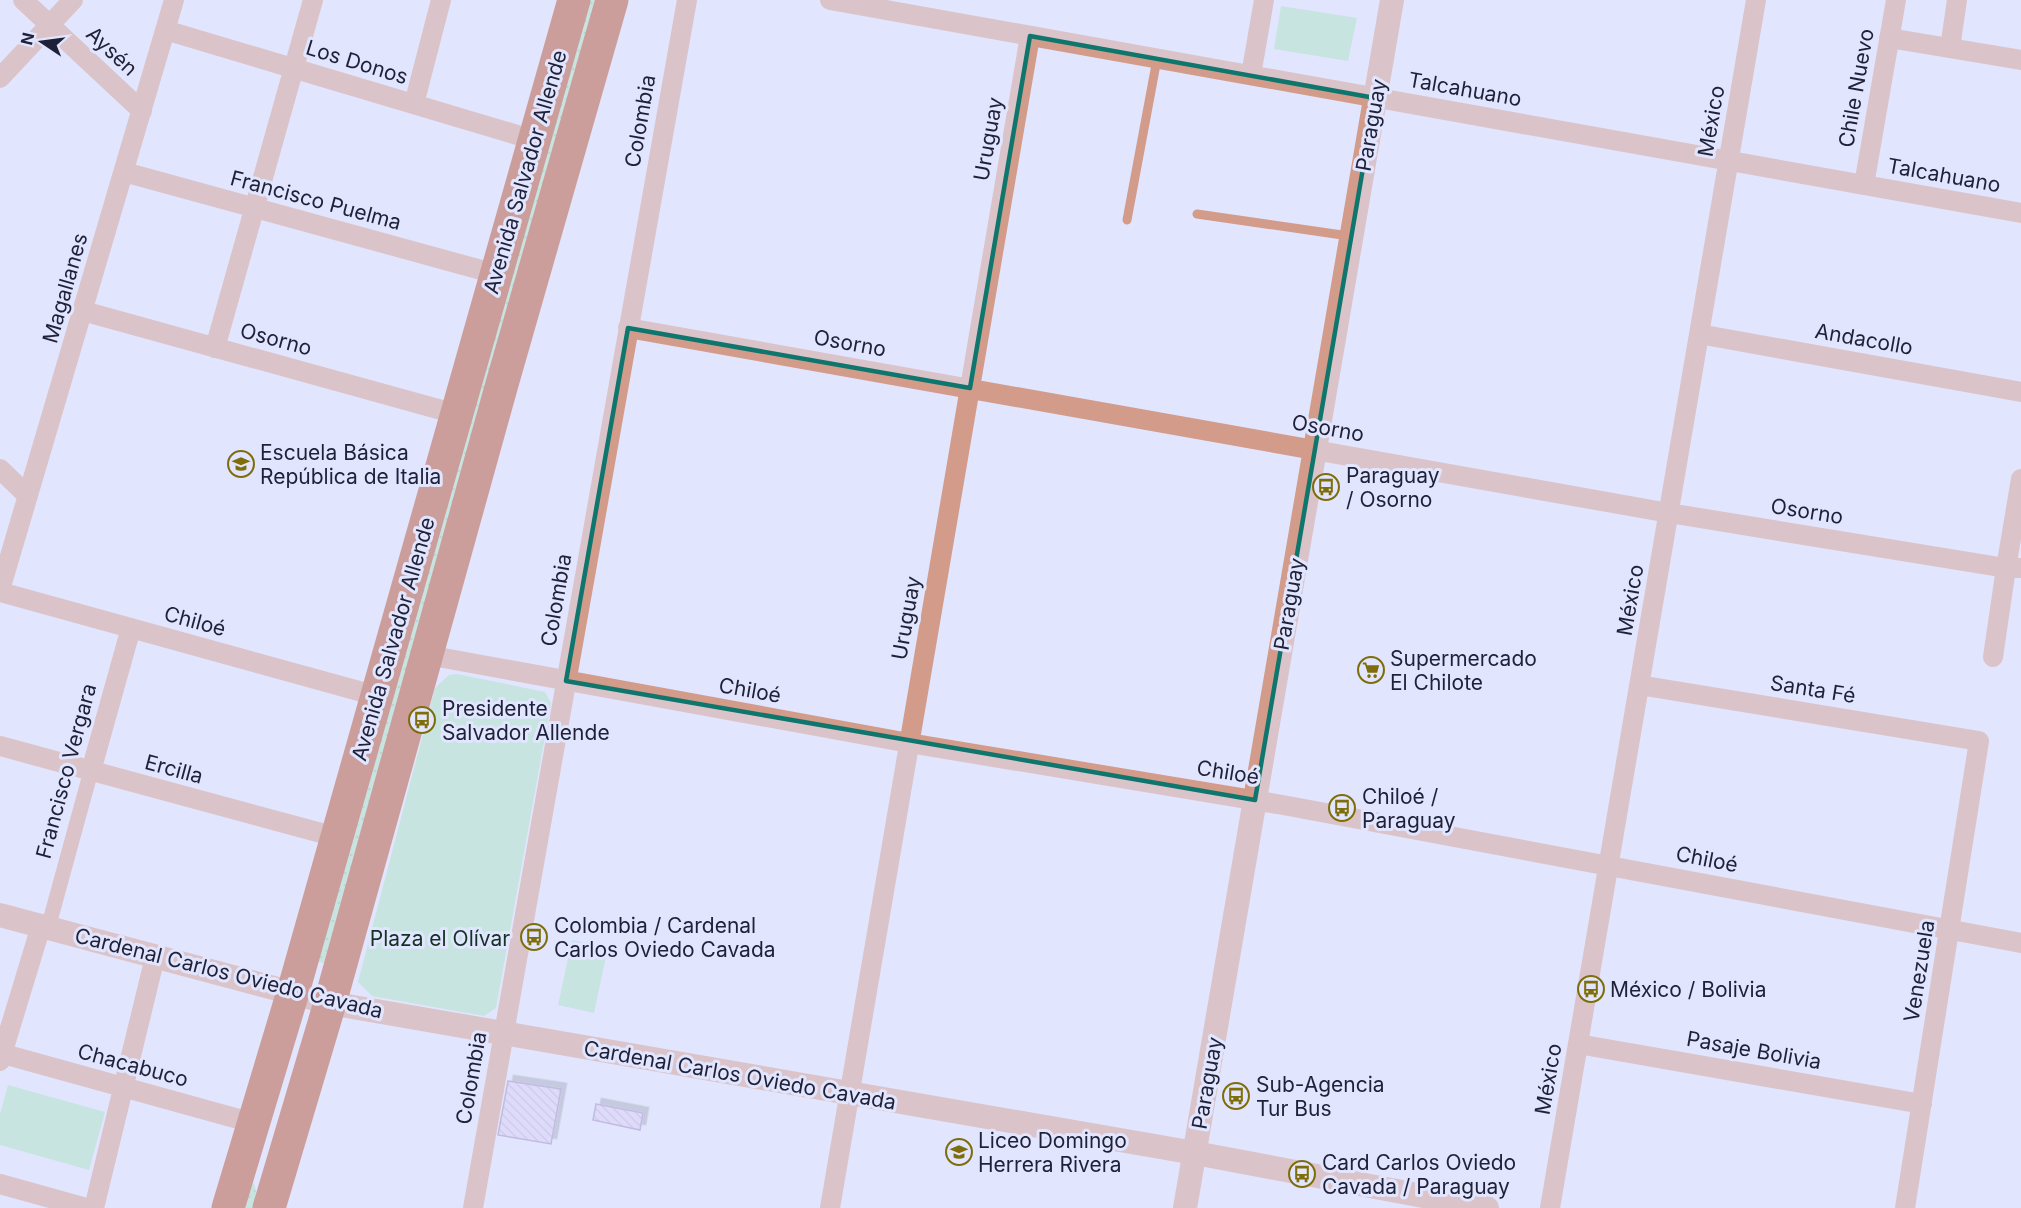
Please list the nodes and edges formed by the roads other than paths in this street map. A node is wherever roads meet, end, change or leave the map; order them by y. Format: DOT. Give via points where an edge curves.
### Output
graph roads {
  1 [pos="23,0"];
  2 [pos="73,0"];
  3 [pos="174,0"];
  4 [pos="313,0"];
  5 [pos="441,0"];
  6 [pos="573,0"];
  7 [pos="612,0"];
  8 [pos="687,0"];
  9 [pos="830,0"];
  10 [pos="1264,0"];
  11 [pos="1392,0"];
  12 [pos="1756,0"];
  13 [pos="1896,0"];
  14 [pos="1957,0"];
  15 [pos="915,8"];
  16 [pos="50,25"];
  17 [pos="165,30"];
  18 [pos="1030,36"];
  19 [pos="1889,38"];
  20 [pos="1950,48"];
  21 [pos="1157,59"];
  22 [pos="2021,60"];
  23 [pos="294,68"];
  24 [pos="1251,75"];
  25 [pos="0,78"];
  26 [pos="1375,98"];
  27 [pos="414,104"];
  28 [pos="142,111"];
  29 [pos="534,140"];
  30 [pos="1728,161"];
  31 [pos="124,172"];
  32 [pos="1864,185"];
  33 [pos="255,208"];
  34 [pos="2021,213"];
  35 [pos="1197,214"];
  36 [pos="1127,220"];
  37 [pos="1352,236"];
  38 [pos="496,274"];
  39 [pos="83,311"];
  40 [pos="628,328"];
  41 [pos="1699,334"];
  42 [pos="215,348"];
  43 [pos="970,388"];
  44 [pos="2021,392"];
  45 [pos="456,414"];
  46 [pos="1315,450"];
  47 [pos="0,469"];
  48 [pos="2021,479"];
  49 [pos="28,496"];
  50 [pos="1669,513"];
  51 [pos="2013,568"];
  52 [pos="0,591"];
  53 [pos="131,628"];
  54 [pos="427,655"];
  55 [pos="1993,657"];
  56 [pos="566,681"];
  57 [pos="1639,685"];
  58 [pos="377,696"];
  59 [pos="1979,741"];
  60 [pos="909,743"];
  61 [pos="0,746"];
  62 [pos="91,771"];
  63 [pos="1255,800"];
  64 [pos="336,837"];
  65 [pos="1609,865"];
  66 [pos="0,915"];
  67 [pos="45,927"];
  68 [pos="1949,930"];
  69 [pos="2021,943"];
  70 [pos="155,957"];
  71 [pos="293,992"];
  72 [pos="330,1003"];
  73 [pos="504,1033"];
  74 [pos="1578,1044"];
  75 [pos="1,1056"];
  76 [pos="124,1087"];
  77 [pos="850,1094"];
  78 [pos="1922,1104"];
  79 [pos="253,1123"];
  80 [pos="1195,1153"];
  81 [pos="0,1184"];
  82 [pos="86,1208"];
  83 [pos="94,1208"];
  84 [pos="228,1208"];
  85 [pos="269,1208"];
  86 [pos="473,1208"];
  87 [pos="830,1208"];
  88 [pos="1185,1208"];
  89 [pos="1487,1208"];
  90 [pos="1550,1208"];
  91 [pos="1905,1208"];
  1 -- 16 [label="street, Aysén"];
  2 -- 16 [label="street"];
  3 -- 17 [label="street, Magallanes"];
  4 -- 23 [label="street"];
  5 -- 27 [label="street"];
  6 -- 29 [label="highway, Avenida Salvador Allende"];
  7 -- 54 [label="highway, Avenida Salvador Allende"];
  8 -- 40 [label="street, Colombia"];
  9 -- 15 [label="street, Talcahuano"];
  10 -- 24 [label="street"];
  11 -- 26 [label="street, Paraguay"];
  12 -- 30 [label="street, México"];
  13 -- 19 [label="street, Chile Nuevo"];
  14 -- 20 [label="street"];
  15 -- 18 [label="street, Talcahuano"];
  16 -- 25 [label="street"];
  16 -- 28 [label="street, Aysén"];
  17 -- 23 [label="street, Los Donos"];
  17 -- 28 [label="street, Magallanes"];
  18 -- 21 [label="street, Talcahuano"];
  18 -- 43 [label="street, Uruguay"];
  19 -- 20 [label="street"];
  19 -- 32 [label="street, Chile Nuevo"];
  20 -- 22 [label="street"];
  21 -- 24 [label="street, Talcahuano"];
  21 -- 36 [label="lane"];
  23 -- 27 [label="street, Los Donos"];
  23 -- 33 [label="street"];
  24 -- 26 [label="street, Talcahuano"];
  26 -- 30 [label="street, Talcahuano"];
  26 -- 37 [label="street, Paraguay"];
  27 -- 29 [label="street, Los Donos"];
  28 -- 31 [label="street, Magallanes"];
  29 -- 38 [label="highway, Avenida Salvador Allende"];
  30 -- 32 [label="street, Talcahuano"];
  30 -- 41 [label="street, México"];
  31 -- 33 [label="street, Francisco Puelma"];
  31 -- 39 [label="street, Magallanes"];
  32 -- 34 [label="street, Talcahuano"];
  33 -- 38 [label="street, Francisco Puelma"];
  33 -- 42 [label="street"];
  35 -- 37 [label="lane"];
  37 -- 46 [label="street, Paraguay"];
  38 -- 45 [label="highway, Avenida Salvador Allende"];
  39 -- 42 [label="street, Osorno"];
  39 -- 49 [label="street, Magallanes"];
  40 -- 43 [label="street, Osorno"];
  40 -- 56 [label="street, Colombia"];
  41 -- 44 [label="street, Andacollo"];
  41 -- 50 [label="street, México"];
  42 -- 45 [label="street, Osorno"];
  43 -- 46 [label="street, Osorno"];
  43 -- 60 [label="street, Uruguay"];
  45 -- 58 [label="highway, Avenida Salvador Allende"];
  46 -- 50 [label="street, Osorno"];
  46 -- 63 [label="street, Paraguay"];
  47 -- 49 [label="street"];
  48 -- 51 [label="street"];
  49 -- 52 [label="street, Magallanes"];
  50 -- 51 [label="street, Osorno"];
  50 -- 57 [label="street, México"];
  51 -- 55 [label="street"];
  52 -- 53 [label="street, Chiloé"];
  53 -- 58 [label="street, Chiloé"];
  53 -- 62 [label="street, Francisco Vergara"];
  54 -- 56 [label="street, Chiloé"];
  54 -- 72 [label="highway, Avenida Salvador Allende"];
  56 -- 60 [label="street, Chiloé"];
  56 -- 73 [label="street, Colombia"];
  57 -- 59 [label="street, Santa Fé"];
  57 -- 65 [label="street, México"];
  58 -- 64 [label="highway, Avenida Salvador Allende"];
  59 -- 68 [label="street, Venezuela"];
  60 -- 63 [label="street, Chiloé"];
  60 -- 77 [label="street, Uruguay"];
  61 -- 62 [label="street, Ercilla"];
  62 -- 64 [label="street, Ercilla"];
  62 -- 67 [label="street, Francisco Vergara"];
  63 -- 65 [label="street, Chiloé"];
  63 -- 80 [label="street, Paraguay"];
  64 -- 71 [label="highway, Avenida Salvador Allende"];
  65 -- 68 [label="street, Chiloé"];
  65 -- 74 [label="street, México"];
  66 -- 67 [label="street, Cardenal Carlos Oviedo Cavada"];
  67 -- 70 [label="street, Cardenal Carlos Oviedo Cavada"];
  67 -- 75 [label="street, Francisco Vergara"];
  68 -- 69 [label="street, Chiloé"];
  68 -- 78 [label="street, Venezuela"];
  70 -- 71 [label="street, Cardenal Carlos Oviedo Cavada"];
  70 -- 76 [label="street"];
  71 -- 72 [label="street, Cardenal Carlos Oviedo Cavada"];
  71 -- 79 [label="highway, Avenida Salvador Allende"];
  72 -- 73 [label="street, Cardenal Carlos Oviedo Cavada"];
  72 -- 85 [label="highway, Avenida Salvador Allende"];
  73 -- 77 [label="street, Cardenal Carlos Oviedo Cavada"];
  73 -- 86 [label="street, Colombia"];
  74 -- 78 [label="street, Pasaje Bolivia"];
  74 -- 90 [label="street, México"];
  75 -- 76 [label="street, Chacabuco"];
  76 -- 79 [label="street, Chacabuco"];
  76 -- 83 [label="street"];
  77 -- 80 [label="street, Cardenal Carlos Oviedo Cavada"];
  77 -- 87 [label="street, Uruguay"];
  78 -- 91 [label="street, Venezuela"];
  79 -- 84 [label="highway, Avenida Salvador Allende"];
  80 -- 88 [label="street, Paraguay"];
  80 -- 89 [label="street, Cardenal Carlos Oviedo Cavada"];
  81 -- 82 [label="street"];
}
